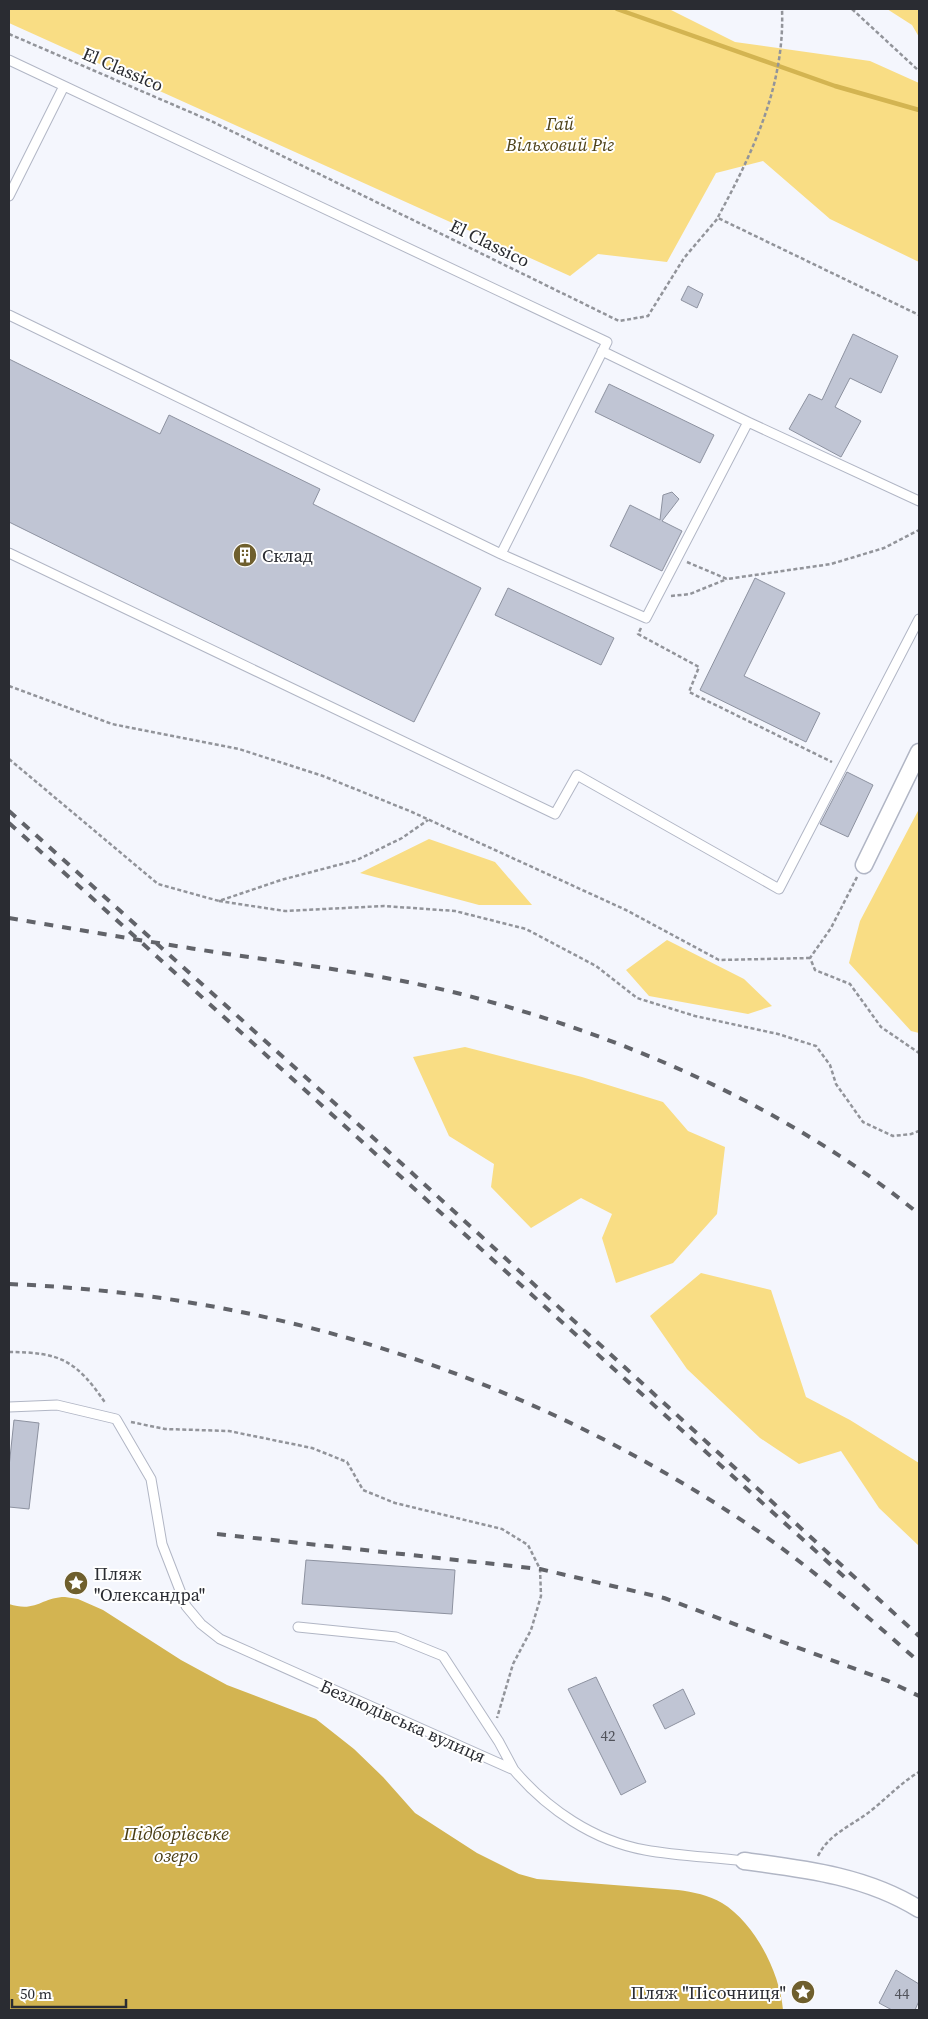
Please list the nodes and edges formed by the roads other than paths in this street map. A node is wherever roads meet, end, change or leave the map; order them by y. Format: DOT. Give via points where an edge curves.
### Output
graph roads {
  1 [pos="9,60"];
  2 [pos="64,86"];
  3 [pos="9,196"];
  4 [pos="9,315"];
  5 [pos="602,351"];
  6 [pos="748,422"];
  7 [pos="919,501"];
  8 [pos="9,554"];
  9 [pos="501,554"];
  10 [pos="919,619"];
  11 [pos="919,752"];
  12 [pos="864,865"];
  13 [pos="9,1407"];
  14 [pos="298,1627"];
  15 [pos="514,1770"];
  16 [pos="744,1861"];
  17 [pos="919,1909"];
  1 -- 2 [label="lane"];
  2 -- 3 [label="lane"];
  2 -- 5 [label="lane" via="607,342"];
  4 -- 9 [label="lane"];
  5 -- 6 [label="lane"];
  5 -- 9 [label="lane"];
  6 -- 7 [label="lane"];
  6 -- 9 [label="lane" via="646,618"];
  8 -- 10 [label="lane" via="555,814 577,775 779,889"];
  11 -- 12 [label="street"];
  13 -- 15 [label="lane, Безлюдівська вулиця" via="58,1405 116,1419 151,1479 162,1544 186,1606 220,1639"];
  14 -- 15 [label="lane" via="396,1637 443,1656"];
  15 -- 16 [label="lane, Безлюдівська вулиця" via="539,1797 564,1815 609,1839 644,1850"];
  16 -- 17 [label="street, Безлюдівська вулиця" via="860,1881 887,1891"];
}
